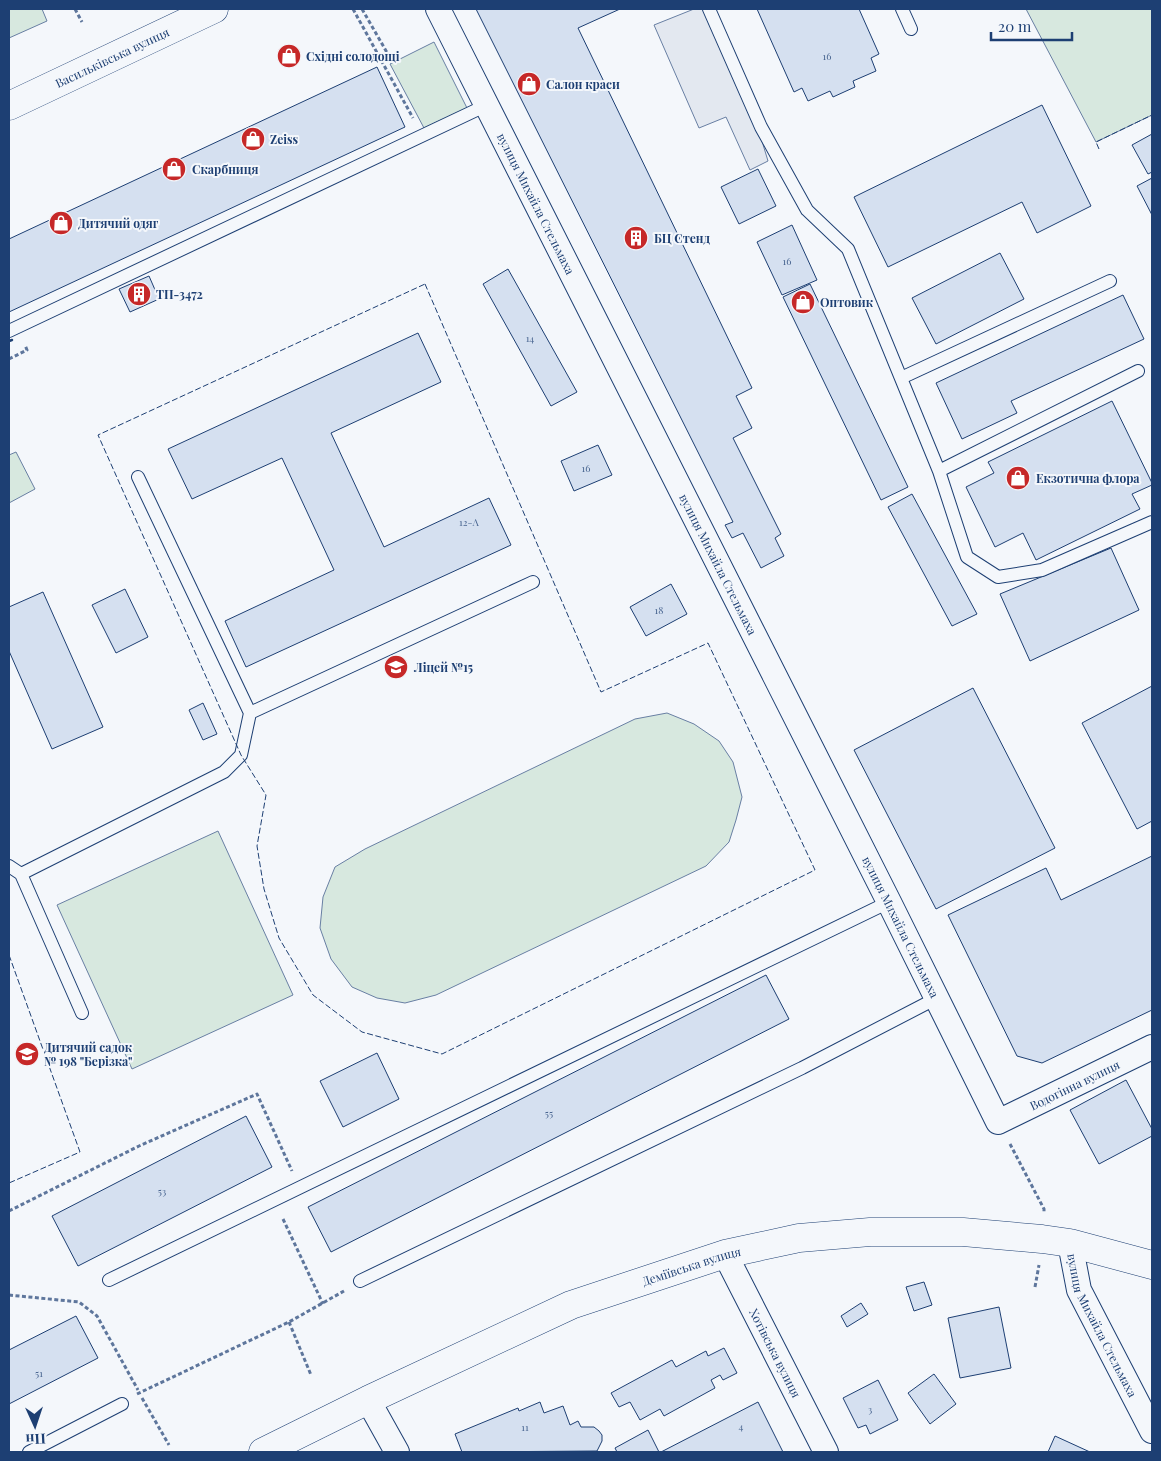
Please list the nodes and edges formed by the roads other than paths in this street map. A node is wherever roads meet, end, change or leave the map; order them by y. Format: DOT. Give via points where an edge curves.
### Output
graph roads {
  1 [pos="214,9"];
  2 [pos="438,9"];
  3 [pos="709,9"];
  4 [pos="902,9"];
  5 [pos="911,29"];
  6 [pos="486,105"];
  7 [pos="9,106"];
  8 [pos="1110,281"];
  9 [pos="9,331"];
  10 [pos="1138,371"];
  11 [pos="900,378"];
  12 [pos="939,471"];
  13 [pos="138,477"];
  14 [pos="1152,522"];
  15 [pos="533,582"];
  16 [pos="250,713"];
  17 [pos="9,866"];
  18 [pos="21,874"];
  19 [pos="889,902"];
  20 [pos="937,998"];
  21 [pos="82,1014"];
  22 [pos="1152,1047"];
  23 [pos="998,1122"];
  24 [pos="1070,1243"];
  25 [pos="725,1254"];
  26 [pos="1152,1265"];
  27 [pos="108,1280"];
  28 [pos="360,1281"];
  29 [pos="368,1400"];
  30 [pos="122,1404"];
  31 [pos="1152,1431"];
  32 [pos="29,1452"];
  33 [pos="263,1452"];
  34 [pos="397,1452"];
  35 [pos="826,1452"];
  1 -- 7 [label="street, Васильківська вулиця"];
  2 -- 6 [label="street, вулиця Михайла Стельмаха"];
  3 -- 11 [label="lane" via="761,128 807,210 848,249"];
  4 -- 5 [label="lane"];
  6 -- 9 [label="lane"];
  6 -- 19 [label="street, вулиця Михайла Стельмаха"];
  8 -- 11 [label="lane"];
  10 -- 12 [label="lane"];
  11 -- 12 [label="lane"];
  12 -- 14 [label="lane" via="968,557 998,577 1042,570"];
  13 -- 16 [label="lane"];
  15 -- 16 [label="lane"];
  16 -- 18 [label="lane" via="241,755 224,772"];
  17 -- 18 [label="lane"];
  18 -- 21 [label="lane"];
  19 -- 20 [label="street, вулиця Михайла Стельмаха"];
  19 -- 27 [label="lane"];
  20 -- 23 [label="street, вулиця Михайла Стельмаха"];
  20 -- 28 [label="lane" via="802,1068"];
  22 -- 23 [label="street, Водогінна вулиця"];
  24 -- 25 [label="street, Деміївська вулиця" via="963,1232 870,1232 800,1238"];
  24 -- 26 [label="street, Деміївська вулиця"];
  24 -- 31 [label="street, вулиця Михайла Стельмаха" via="1079,1290"];
  25 -- 29 [label="street, Деміївська вулиця" via="571,1305"];
  25 -- 35 [label="street, Хотівська вулиця"];
  29 -- 33 [label="street, Деміївська вулиця"];
  29 -- 34 [label="street"];
  30 -- 32 [label="lane"];
}
